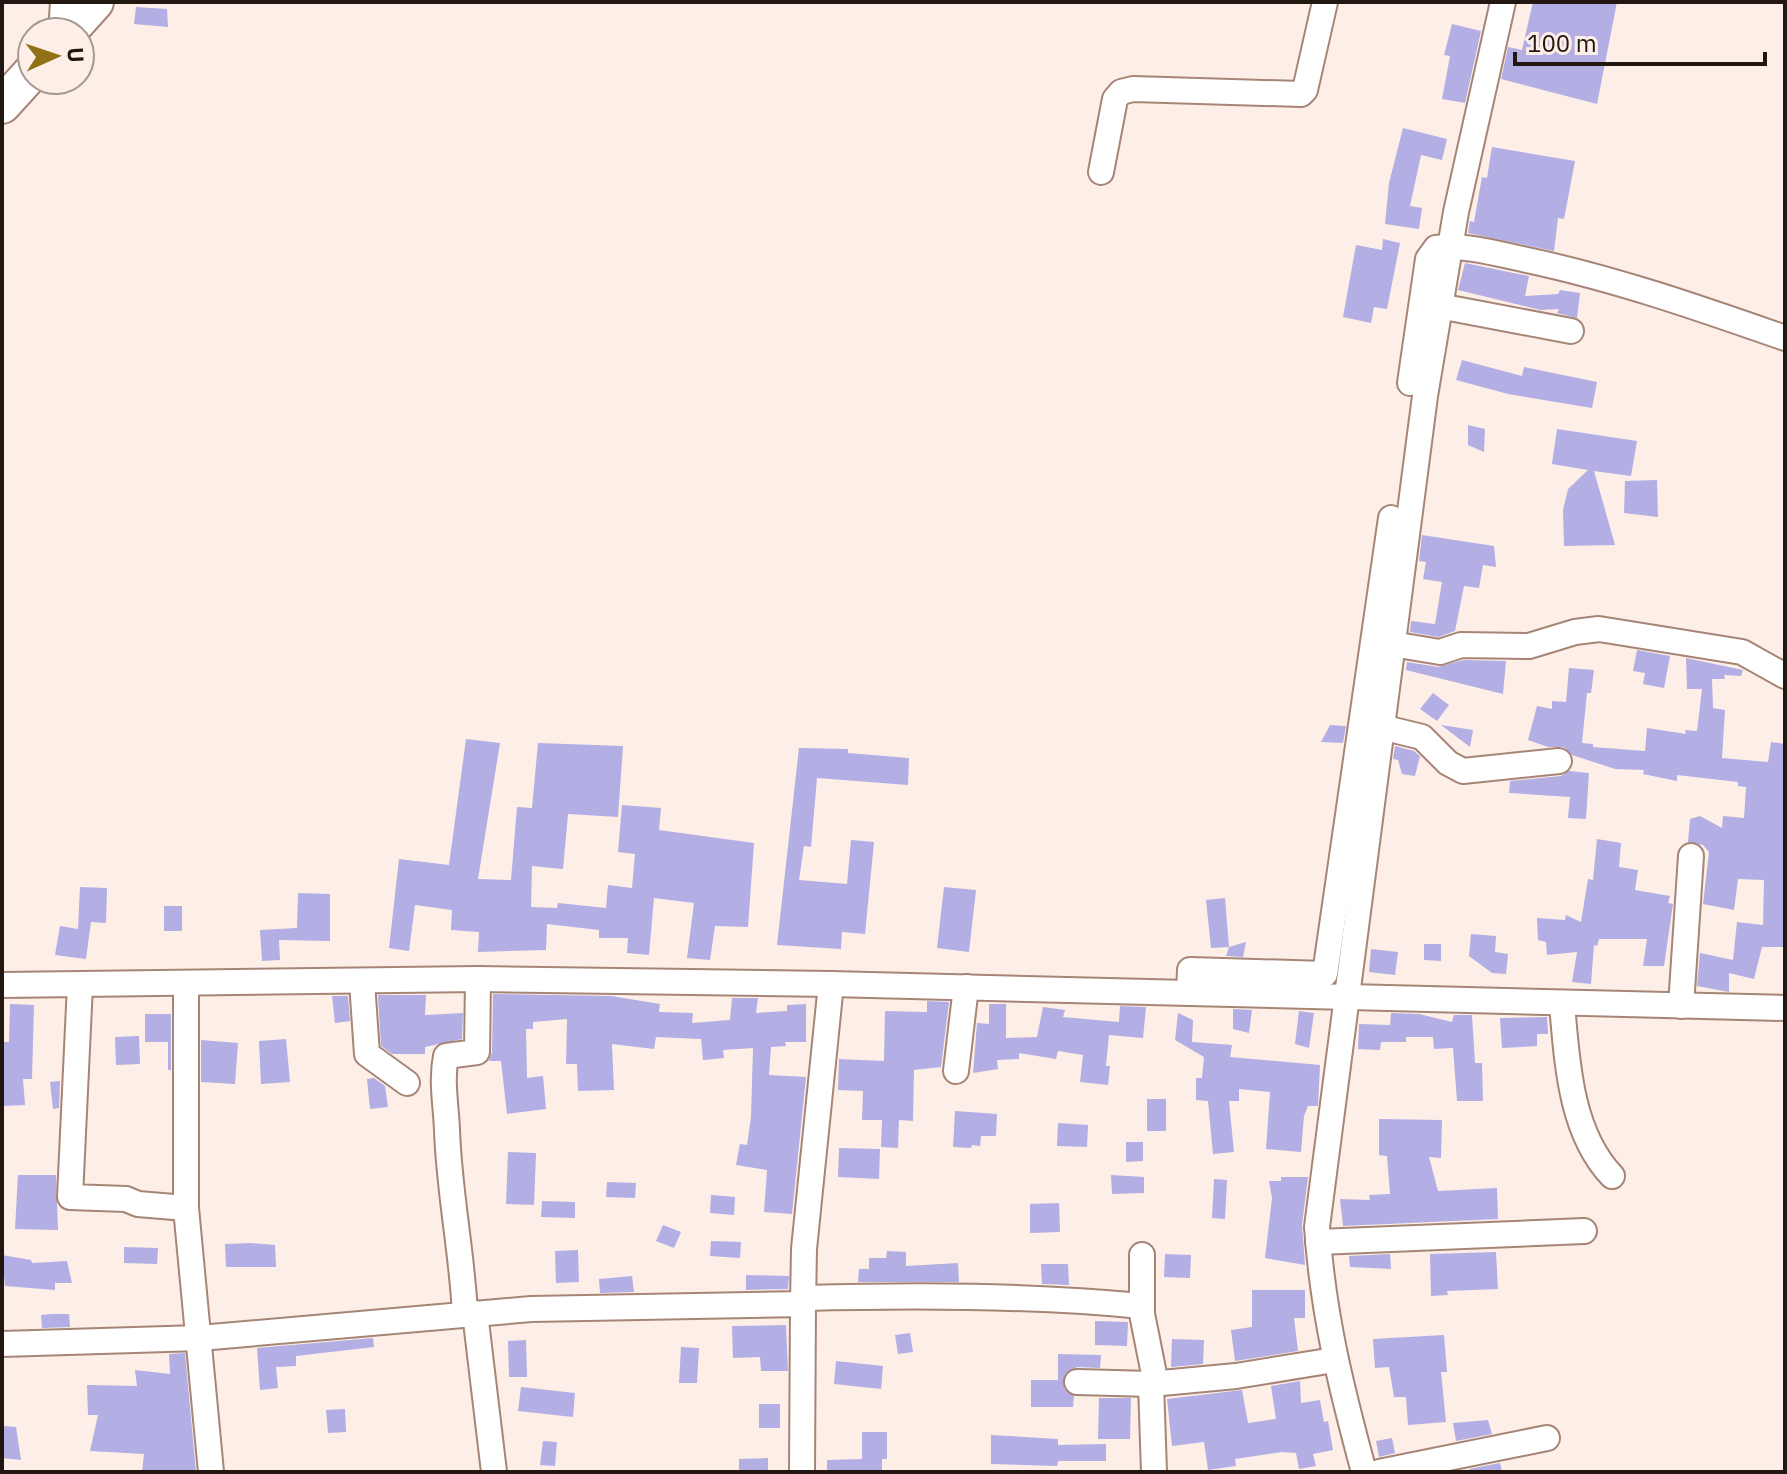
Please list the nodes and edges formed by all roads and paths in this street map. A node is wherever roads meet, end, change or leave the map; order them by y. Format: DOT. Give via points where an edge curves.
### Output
graph roads {
  1 [pos="1325,2"];
  2 [pos="1503,2"];
  3 [pos="16,90"];
  4 [pos="2,105"];
  5 [pos="1101,172"];
  6 [pos="1451,246"];
  7 [pos="1439,306"];
  8 [pos="1571,331"];
  9 [pos="1785,338"];
  10 [pos="1383,642"];
  11 [pos="1785,676"];
  12 [pos="1373,724"];
  13 [pos="1559,761"];
  14 [pos="1691,856"];
  15 [pos="478,979"];
  16 [pos="362,982"];
  17 [pos="186,984"];
  18 [pos="831,984"];
  19 [pos="2,985"];
  20 [pos="80,985"];
  21 [pos="1189,985"];
  22 [pos="966,987"];
  23 [pos="1346,997"];
  24 [pos="1562,1004"];
  25 [pos="1681,1006"];
  26 [pos="1785,1008"];
  27 [pos="956,1071"];
  28 [pos="407,1083"];
  29 [pos="1612,1176"];
  30 [pos="186,1208"];
  31 [pos="1584,1231"];
  32 [pos="1318,1242"];
  33 [pos="1142,1255"];
  34 [pos="803,1301"];
  35 [pos="1142,1306"];
  36 [pos="470,1313"];
  37 [pos="200,1338"];
  38 [pos="2,1344"];
  39 [pos="1334,1360"];
  40 [pos="1077,1382"];
  41 [pos="1154,1384"];
  42 [pos="1547,1438"];
  43 [pos="211,1472"];
  44 [pos="494,1472"];
  45 [pos="802,1472"];
  46 [pos="1154,1472"];
  47 [pos="1364,1472"];
  48 [pos="1379,1472"];
  1 -- 5 [label="street" via="1301,94 1121,92 1115,99"];
  2 -- 6 [label="street"];
  3 -- 4 [label="highway"];
  6 -- 7 [label="street"];
  6 -- 9 [label="street" via="1621,282"];
  6 -- 10 [label="street" via="1436,248 1428,259"];
  7 -- 8 [label="street"];
  7 -- 10 [label="street"];
  10 -- 11 [label="street" via="1440,652 1461,645 1529,646 1599,629 1742,652"];
  10 -- 12 [label="street"];
  12 -- 13 [label="street" via="1422,737 1463,771"];
  12 -- 21 [label="street" via="1325,974 1190,970"];
  12 -- 23 [label="street"];
  14 -- 25 [label="street"];
  15 -- 16 [label="street"];
  15 -- 18 [label="street"];
  15 -- 36 [label="street" via="477,1052 446,1056 443,1081 449,1181"];
  16 -- 17 [label="street"];
  16 -- 28 [label="street" via="367,1054"];
  17 -- 20 [label="street"];
  17 -- 30 [label="street"];
  18 -- 22 [label="street"];
  18 -- 34 [label="street"];
  19 -- 20 [label="street"];
  20 -- 30 [label="street" via="70,1197"];
  21 -- 22 [label="street"];
  21 -- 23 [label="street"];
  22 -- 27 [label="street"];
  23 -- 24 [label="street"];
  23 -- 32 [label="street"];
  24 -- 25 [label="street"];
  24 -- 29 [label="street" via="1573,1095 1595,1151"];
  25 -- 26 [label="street"];
  30 -- 37 [label="street"];
  31 -- 32 [label="street"];
  32 -- 39 [label="street"];
  33 -- 35 [label="street"];
  34 -- 35 [label="street" via="920,1294"];
  34 -- 36 [label="street"];
  34 -- 45 [label="street"];
  35 -- 41 [label="street"];
  36 -- 37 [label="street"];
  36 -- 44 [label="street"];
  37 -- 38 [label="street"];
  37 -- 43 [label="street"];
  39 -- 41 [label="street"];
  39 -- 47 [label="street"];
  40 -- 41 [label="street"];
  41 -- 46 [label="street"];
  42 -- 48 [label="street"];
}
